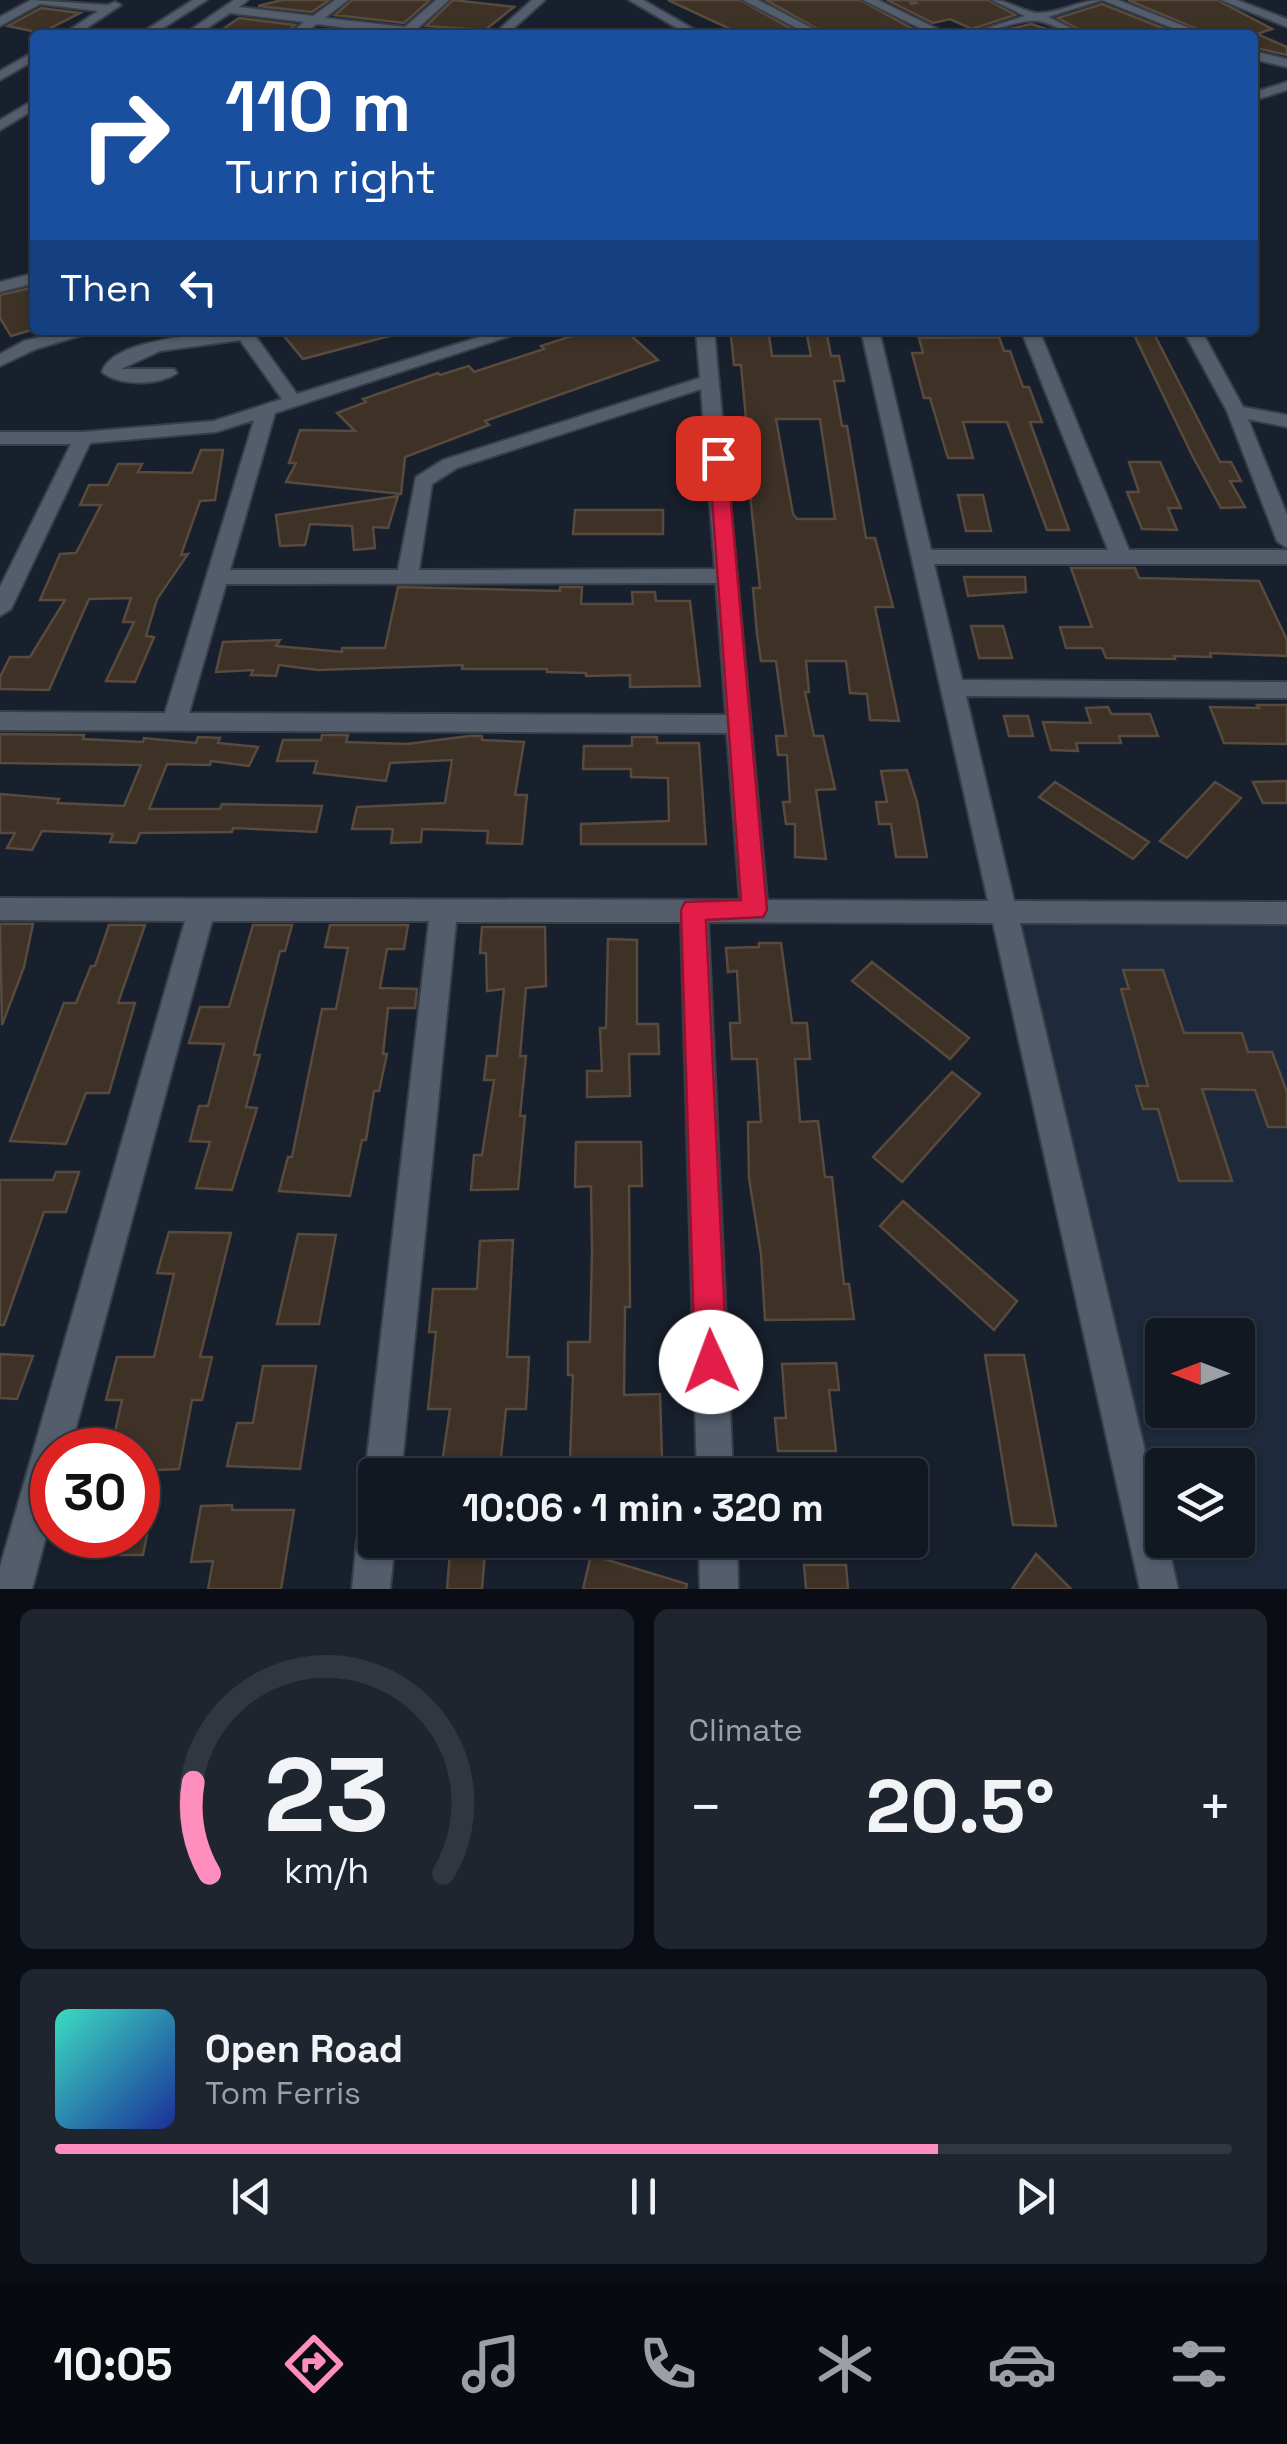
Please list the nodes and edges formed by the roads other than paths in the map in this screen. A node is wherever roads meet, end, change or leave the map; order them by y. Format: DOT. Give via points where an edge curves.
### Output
graph roads {
  1 [pos="38,0"];
  2 [pos="123,0"];
  3 [pos="201,0"];
  4 [pos="242,0"];
  5 [pos="342,0"];
  6 [pos="443,0"];
  7 [pos="539,0"];
  8 [pos="635,0"];
  9 [pos="749,0"];
  10 [pos="869,0"];
  11 [pos="998,0"];
  12 [pos="1096,0"];
  13 [pos="1108,0"];
  14 [pos="1227,0"];
  15 [pos="109,9"];
  16 [pos="228,9"];
  17 [pos="1036,16"];
  18 [pos="316,19"];
  19 [pos="0,22"];
  20 [pos="1287,23"];
  21 [pos="76,30"];
  22 [pos="152,30"];
  23 [pos="196,30"];
  24 [pos="301,30"];
  25 [pos="387,30"];
  26 [pos="409,30"];
  27 [pos="505,30"];
  28 [pos="689,30"];
  29 [pos="809,30"];
  30 [pos="933,30"];
  31 [pos="987,30"];
  32 [pos="1067,30"];
  33 [pos="1187,30"];
  34 [pos="1258,56"];
  35 [pos="30,58"];
  36 [pos="1287,63"];
  37 [pos="0,76"];
  38 [pos="1287,86"];
  39 [pos="1258,95"];
  40 [pos="30,106"];
  41 [pos="0,126"];
  42 [pos="30,279"];
  43 [pos="0,286"];
  44 [pos="70,335"];
  45 [pos="227,335"];
  46 [pos="245,335"];
  47 [pos="504,335"];
  48 [pos="705,335"];
  49 [pos="871,335"];
  50 [pos="1032,335"];
  51 [pos="1195,335"];
  52 [pos="0,361"];
  53 [pos="168,373"];
  54 [pos="712,380"];
  55 [pos="293,402"];
  56 [pos="1236,411"];
  57 [pos="266,412"];
  58 [pos="1287,420"];
  59 [pos="0,438"];
  60 [pos="84,438"];
  61 [pos="1287,541"];
  62 [pos="923,557"];
  63 [pos="1287,557"];
  64 [pos="1122,559"];
  65 [pos="408,574"];
  66 [pos="728,576"];
  67 [pos="220,577"];
  68 [pos="0,609"];
  69 [pos="953,688"];
  70 [pos="1287,690"];
  71 [pos="0,721"];
  72 [pos="174,724"];
  73 [pos="741,724"];
  74 [pos="202,908"];
  75 [pos="444,908"];
  76 [pos="0,910"];
  77 [pos="694,910"];
  78 [pos="754,910"];
  79 [pos="1003,913"];
  80 [pos="1287,913"];
  81 [pos="385,1458"];
  82 [pos="714,1458"];
  83 [pos="374,1558"];
  84 [pos="719,1558"];
  85 [pos="13,1589"];
  86 [pos="371,1589"];
  87 [pos="720,1589"];
  88 [pos="1160,1589"];
  1 -- 15 [label="street"];
  1 -- 19 [label="street"];
  2 -- 15 [label="street"];
  3 -- 22 [label="street"];
  4 -- 16 [label="street"];
  5 -- 18 [label="street"];
  6 -- 26 [label="street"];
  7 -- 27 [label="street"];
  8 -- 28 [label="street"];
  9 -- 29 [label="street"];
  10 -- 30 [label="street"];
  11 -- 17 [label="street"];
  12 -- 17 [label="street"];
  13 -- 33 [label="street"];
  14 -- 20 [label="street"];
  15 -- 21 [label="street"];
  16 -- 18 [label="street"];
  16 -- 23 [label="street"];
  17 -- 31 [label="street"];
  17 -- 32 [label="street"];
  18 -- 24 [label="street"];
  18 -- 25 [label="street"];
  34 -- 36 [label="street"];
  35 -- 37 [label="street"];
  38 -- 39 [label="street"];
  40 -- 41 [label="street"];
  42 -- 43 [label="street"];
  44 -- 52 [label="street"];
  45 -- 53 [label="street" via="140,351 111,372"];
  46 -- 55 [label="street"];
  47 -- 55 [label="street"];
  48 -- 54 [label="street"];
  49 -- 62 [label="street"];
  50 -- 64 [label="street"];
  51 -- 56 [label="street"];
  54 -- 65 [label="street" via="450,464 423,481"];
  54 -- 66 [label="street"];
  55 -- 57 [label="street"];
  56 -- 58 [label="street"];
  56 -- 61 [label="street"];
  57 -- 60 [label="street" via="216,426"];
  57 -- 67 [label="street"];
  59 -- 60 [label="street"];
  60 -- 68 [label="street"];
  62 -- 64 [label="street"];
  62 -- 69 [label="street"];
  63 -- 64 [label="street"];
  65 -- 66 [label="street"];
  65 -- 67 [label="street"];
  66 -- 73 [label="street"];
  67 -- 72 [label="street"];
  69 -- 70 [label="street"];
  69 -- 79 [label="street"];
  71 -- 72 [label="street"];
  72 -- 73 [label="street"];
  73 -- 78 [label="street"];
  74 -- 75 [label="street"];
  74 -- 76 [label="street"];
  74 -- 85 [label="street"];
  75 -- 77 [label="street"];
  75 -- 81 [label="street"];
  77 -- 78 [label="street"];
  77 -- 82 [label="street"];
  78 -- 79 [label="street"];
  79 -- 80 [label="street"];
  79 -- 88 [label="street"];
  83 -- 86 [label="street"];
  84 -- 87 [label="street"];
}
